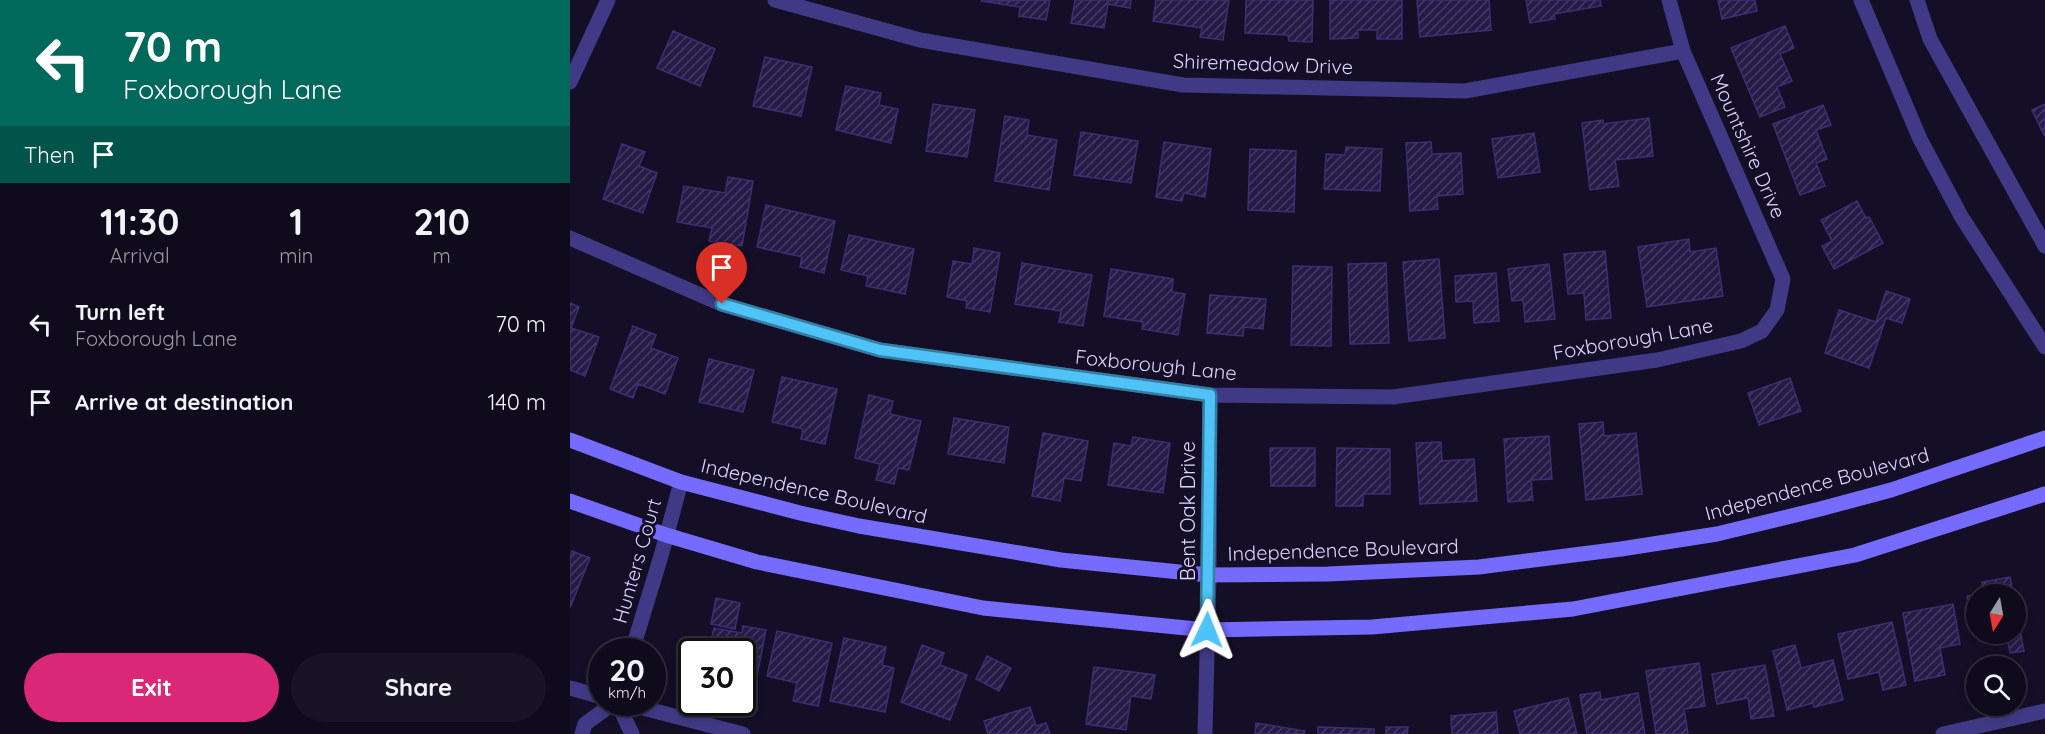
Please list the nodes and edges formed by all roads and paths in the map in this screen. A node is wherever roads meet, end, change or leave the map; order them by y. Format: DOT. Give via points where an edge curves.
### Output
graph roads {
  1 [pos="608,0"];
  2 [pos="775,0"];
  3 [pos="1669,0"];
  4 [pos="1860,0"];
  5 [pos="1917,0"];
  6 [pos="1683,51"];
  7 [pos="570,82"];
  8 [pos="570,238"];
  9 [pos="2045,246"];
  10 [pos="1778,309"];
  11 [pos="2045,347"];
  12 [pos="1210,395"];
  13 [pos="2045,438"];
  14 [pos="570,440"];
  15 [pos="681,482"];
  16 [pos="2045,494"];
  17 [pos="570,501"];
  18 [pos="666,536"];
  19 [pos="1209,575"];
  20 [pos="1207,630"];
  21 [pos="636,638"];
  22 [pos="570,688"];
  23 [pos="588,693"];
  24 [pos="2045,711"];
  25 [pos="666,714"];
  26 [pos="597,716"];
  27 [pos="624,716"];
  28 [pos="582,734"];
  29 [pos="632,734"];
  30 [pos="743,734"];
  31 [pos="1205,734"];
  32 [pos="1943,734"];
  1 -- 7 [label="street"];
  2 -- 6 [label="street, Shiremeadow Drive" via="920,40 1183,85 1465,91"];
  3 -- 6 [label="street, Mountshire Drive"];
  4 -- 11 [label="street" via="1920,139 1961,216"];
  5 -- 9 [label="street" via="1930,39"];
  6 -- 10 [label="street, Mountshire Drive" via="1783,279"];
  8 -- 12 [label="street, Foxborough Lane" via="722,304 880,350"];
  10 -- 12 [label="street, Foxborough Lane" via="1762,331 1741,342 1657,360 1393,397"];
  12 -- 19 [label="street, Bent Oak Drive"];
  13 -- 19 [label="main road, Independence Boulevard" via="1891,490 1717,534 1479,567"];
  14 -- 15 [label="main road, Independence Boulevard"];
  15 -- 18 [label="street, Hunters Court"];
  15 -- 19 [label="main road, Independence Boulevard" via="859,526 1061,560"];
  16 -- 20 [label="main road" via="1855,555 1573,609 1372,627"];
  17 -- 18 [label="main road"];
  18 -- 20 [label="main road" via="756,562 983,608"];
  18 -- 21 [label="street, Hunters Court"];
  19 -- 20 [label="street, Bent Oak Drive"];
  20 -- 31 [label="street, Bent Oak Drive"];
  22 -- 23 [label="street"];
  24 -- 32 [label="street"];
  25 -- 30 [label="street"];
  26 -- 28 [label="street" via="585,724"];
  27 -- 29 [label="street"];
}
